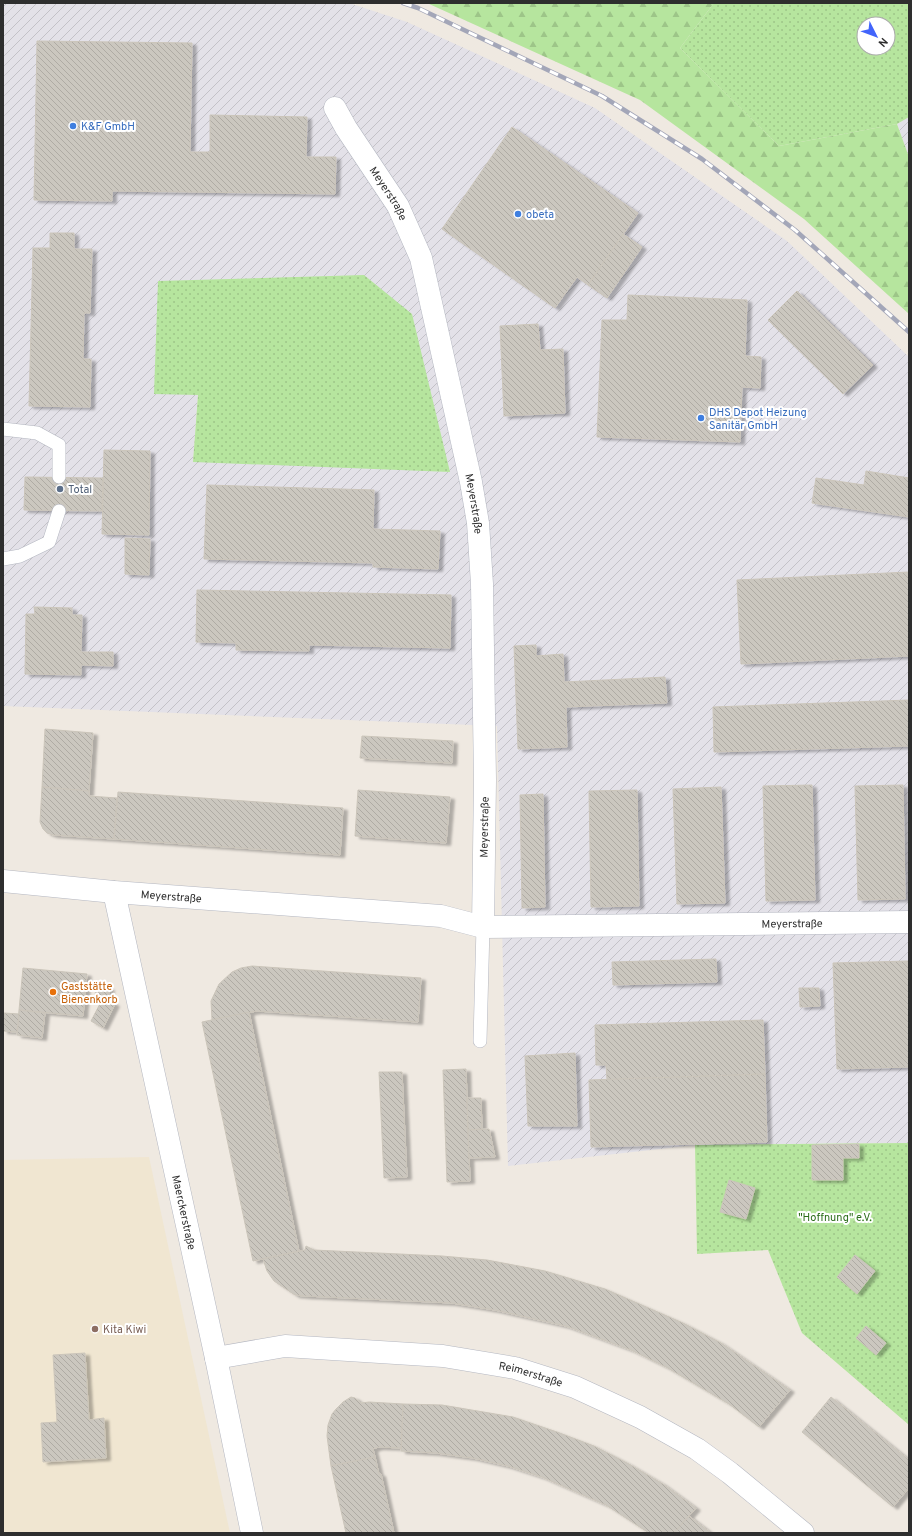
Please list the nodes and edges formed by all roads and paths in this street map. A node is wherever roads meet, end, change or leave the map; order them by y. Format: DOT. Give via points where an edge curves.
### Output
graph roads {
  1 [pos="335,108"];
  2 [pos="3,429"];
  3 [pos="59,477"];
  4 [pos="59,511"];
  5 [pos="3,559"];
  6 [pos="3,882"];
  7 [pos="114,892"];
  8 [pos="909,922"];
  9 [pos="483,927"];
  10 [pos="480,1041"];
  11 [pos="216,1358"];
  12 [pos="252,1533"];
  13 [pos="803,1533"];
  1 -- 9 [label="street, Meyerstraße" via="398,206 421,258 471,482 478,523 482,584 485,780"];
  2 -- 3 [label="lane" via="36,433 59,445"];
  4 -- 5 [label="lane" via="49,542 20,556"];
  6 -- 7 [label="street, Meyerstraße"];
  7 -- 9 [label="street, Meyerstraße" via="441,916"];
  7 -- 11 [label="street, Maerckerstraße"];
  8 -- 9 [label="street, Meyerstraße"];
  9 -- 10 [label="lane"];
  11 -- 12 [label="street, Maerckerstraße"];
  11 -- 13 [label="street, Reimerstraße" via="285,1346 442,1356 515,1368 575,1387 640,1417 697,1449"];
}
